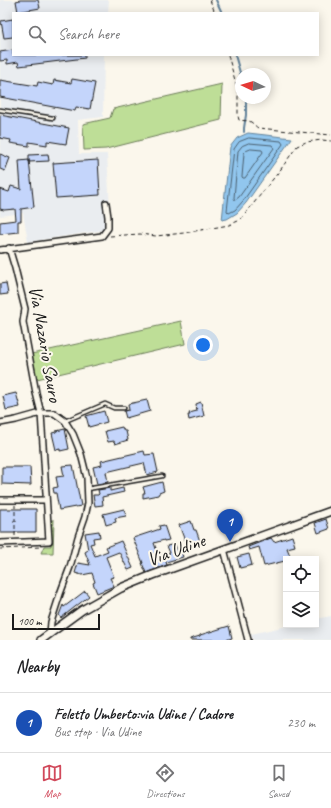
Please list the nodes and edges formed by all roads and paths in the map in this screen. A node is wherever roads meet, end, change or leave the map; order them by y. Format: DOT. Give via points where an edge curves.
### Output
graph roads {
  1 [pos="210,0"];
  2 [pos="215,12"];
  3 [pos="228,56"];
  4 [pos="0,110"];
  5 [pos="53,118"];
  6 [pos="331,135"];
  7 [pos="331,140"];
  8 [pos="106,203"];
  9 [pos="102,236"];
  10 [pos="9,248"];
  11 [pos="0,250"];
  12 [pos="124,408"];
  13 [pos="41,413"];
  14 [pos="65,421"];
  15 [pos="0,422"];
  16 [pos="162,476"];
  17 [pos="87,489"];
  18 [pos="0,500"];
  19 [pos="15,500"];
  20 [pos="46,500"];
  21 [pos="331,511"];
  22 [pos="14,521"];
  23 [pos="18,521"];
  24 [pos="15,536"];
  25 [pos="0,543"];
  26 [pos="224,549"];
  27 [pos="50,634"];
  28 [pos="41,640"];
  29 [pos="248,640"];
  1 -- 2 [label="path"];
  3 -- 6 [label="path" via="238,91 239,120 249,121 258,128"];
  4 -- 5 [label="lane"];
  7 -- 9 [label="path" via="306,142 296,146 272,181 235,223 156,236"];
  8 -- 9 [label="street" via="108,228"];
  9 -- 10 [label="street"];
  10 -- 11 [label="street"];
  10 -- 13 [label="street, Via Nazario Sauro" via="25,309 23,322"];
  12 -- 14 [label="lane" via="114,408 106,404"];
  13 -- 14 [label="street, Via Nazario Sauro" via="54,413"];
  13 -- 15 [label="street"];
  13 -- 20 [label="street"];
  14 -- 17 [label="street, Via Nazario Sauro" via="81,454"];
  16 -- 17 [label="lane"];
  17 -- 27 [label="street, Via Nazario Sauro" via="85,517 51,622"];
  18 -- 19 [label="street"];
  19 -- 20 [label="street"];
  19 -- 22 [label="path"];
  20 -- 25 [label="street" via="49,541"];
  21 -- 26 [label="street, Via Udine"];
  22 -- 23 [label="path"];
  22 -- 24 [label="path"];
  26 -- 27 [label="street, Via Udine" via="121,588 82,610"];
  26 -- 29 [label="street"];
  27 -- 28 [label="street, Via Udine"];
}
